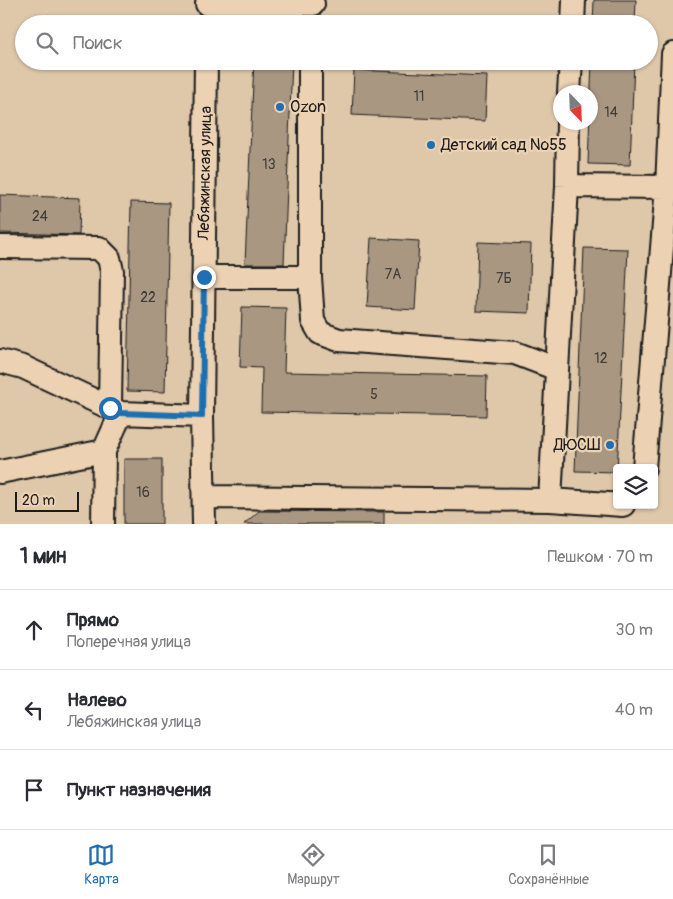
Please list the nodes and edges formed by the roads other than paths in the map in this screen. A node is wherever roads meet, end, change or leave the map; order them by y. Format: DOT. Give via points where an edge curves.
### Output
graph roads {
  1 [pos="574,0"];
  2 [pos="207,9"];
  3 [pos="313,9"];
  4 [pos="573,15"];
  5 [pos="673,54"];
  6 [pos="206,70"];
  7 [pos="310,70"];
  8 [pos="570,70"];
  9 [pos="569,85"];
  10 [pos="568,130"];
  11 [pos="567,186"];
  12 [pos="667,187"];
  13 [pos="0,248"];
  14 [pos="204,277"];
  15 [pos="310,278"];
  16 [pos="0,361"];
  17 [pos="557,368"];
  18 [pos="115,410"];
  19 [pos="202,416"];
  20 [pos="104,451"];
  21 [pos="644,464"];
  22 [pos="0,472"];
  23 [pos="204,497"];
  24 [pos="550,500"];
  25 [pos="613,504"];
  26 [pos="103,524"];
  27 [pos="204,524"];
  1 -- 4 [label="street"];
  2 -- 3 [label="street"];
  5 -- 12 [label="street"];
  6 -- 14 [label="street, Лебяжинская улица"];
  7 -- 15 [label="street"];
  8 -- 9 [label="street"];
  10 -- 11 [label="street"];
  11 -- 12 [label="street"];
  11 -- 17 [label="street"];
  12 -- 21 [label="street"];
  13 -- 18 [label="street" via="99,248 109,258"];
  14 -- 15 [label="street"];
  14 -- 19 [label="street, Лебяжинская улица"];
  15 -- 17 [label="street" via="313,320 320,333 339,340 515,353"];
  16 -- 18 [label="street" via="23,367"];
  17 -- 24 [label="street"];
  18 -- 19 [label="street"];
  18 -- 20 [label="street"];
  19 -- 23 [label="street, Лебяжинская улица"];
  20 -- 22 [label="street"];
  20 -- 26 [label="street"];
  23 -- 24 [label="street"];
  23 -- 27 [label="street, Лебяжинская улица"];
  24 -- 25 [label="street"];
}
